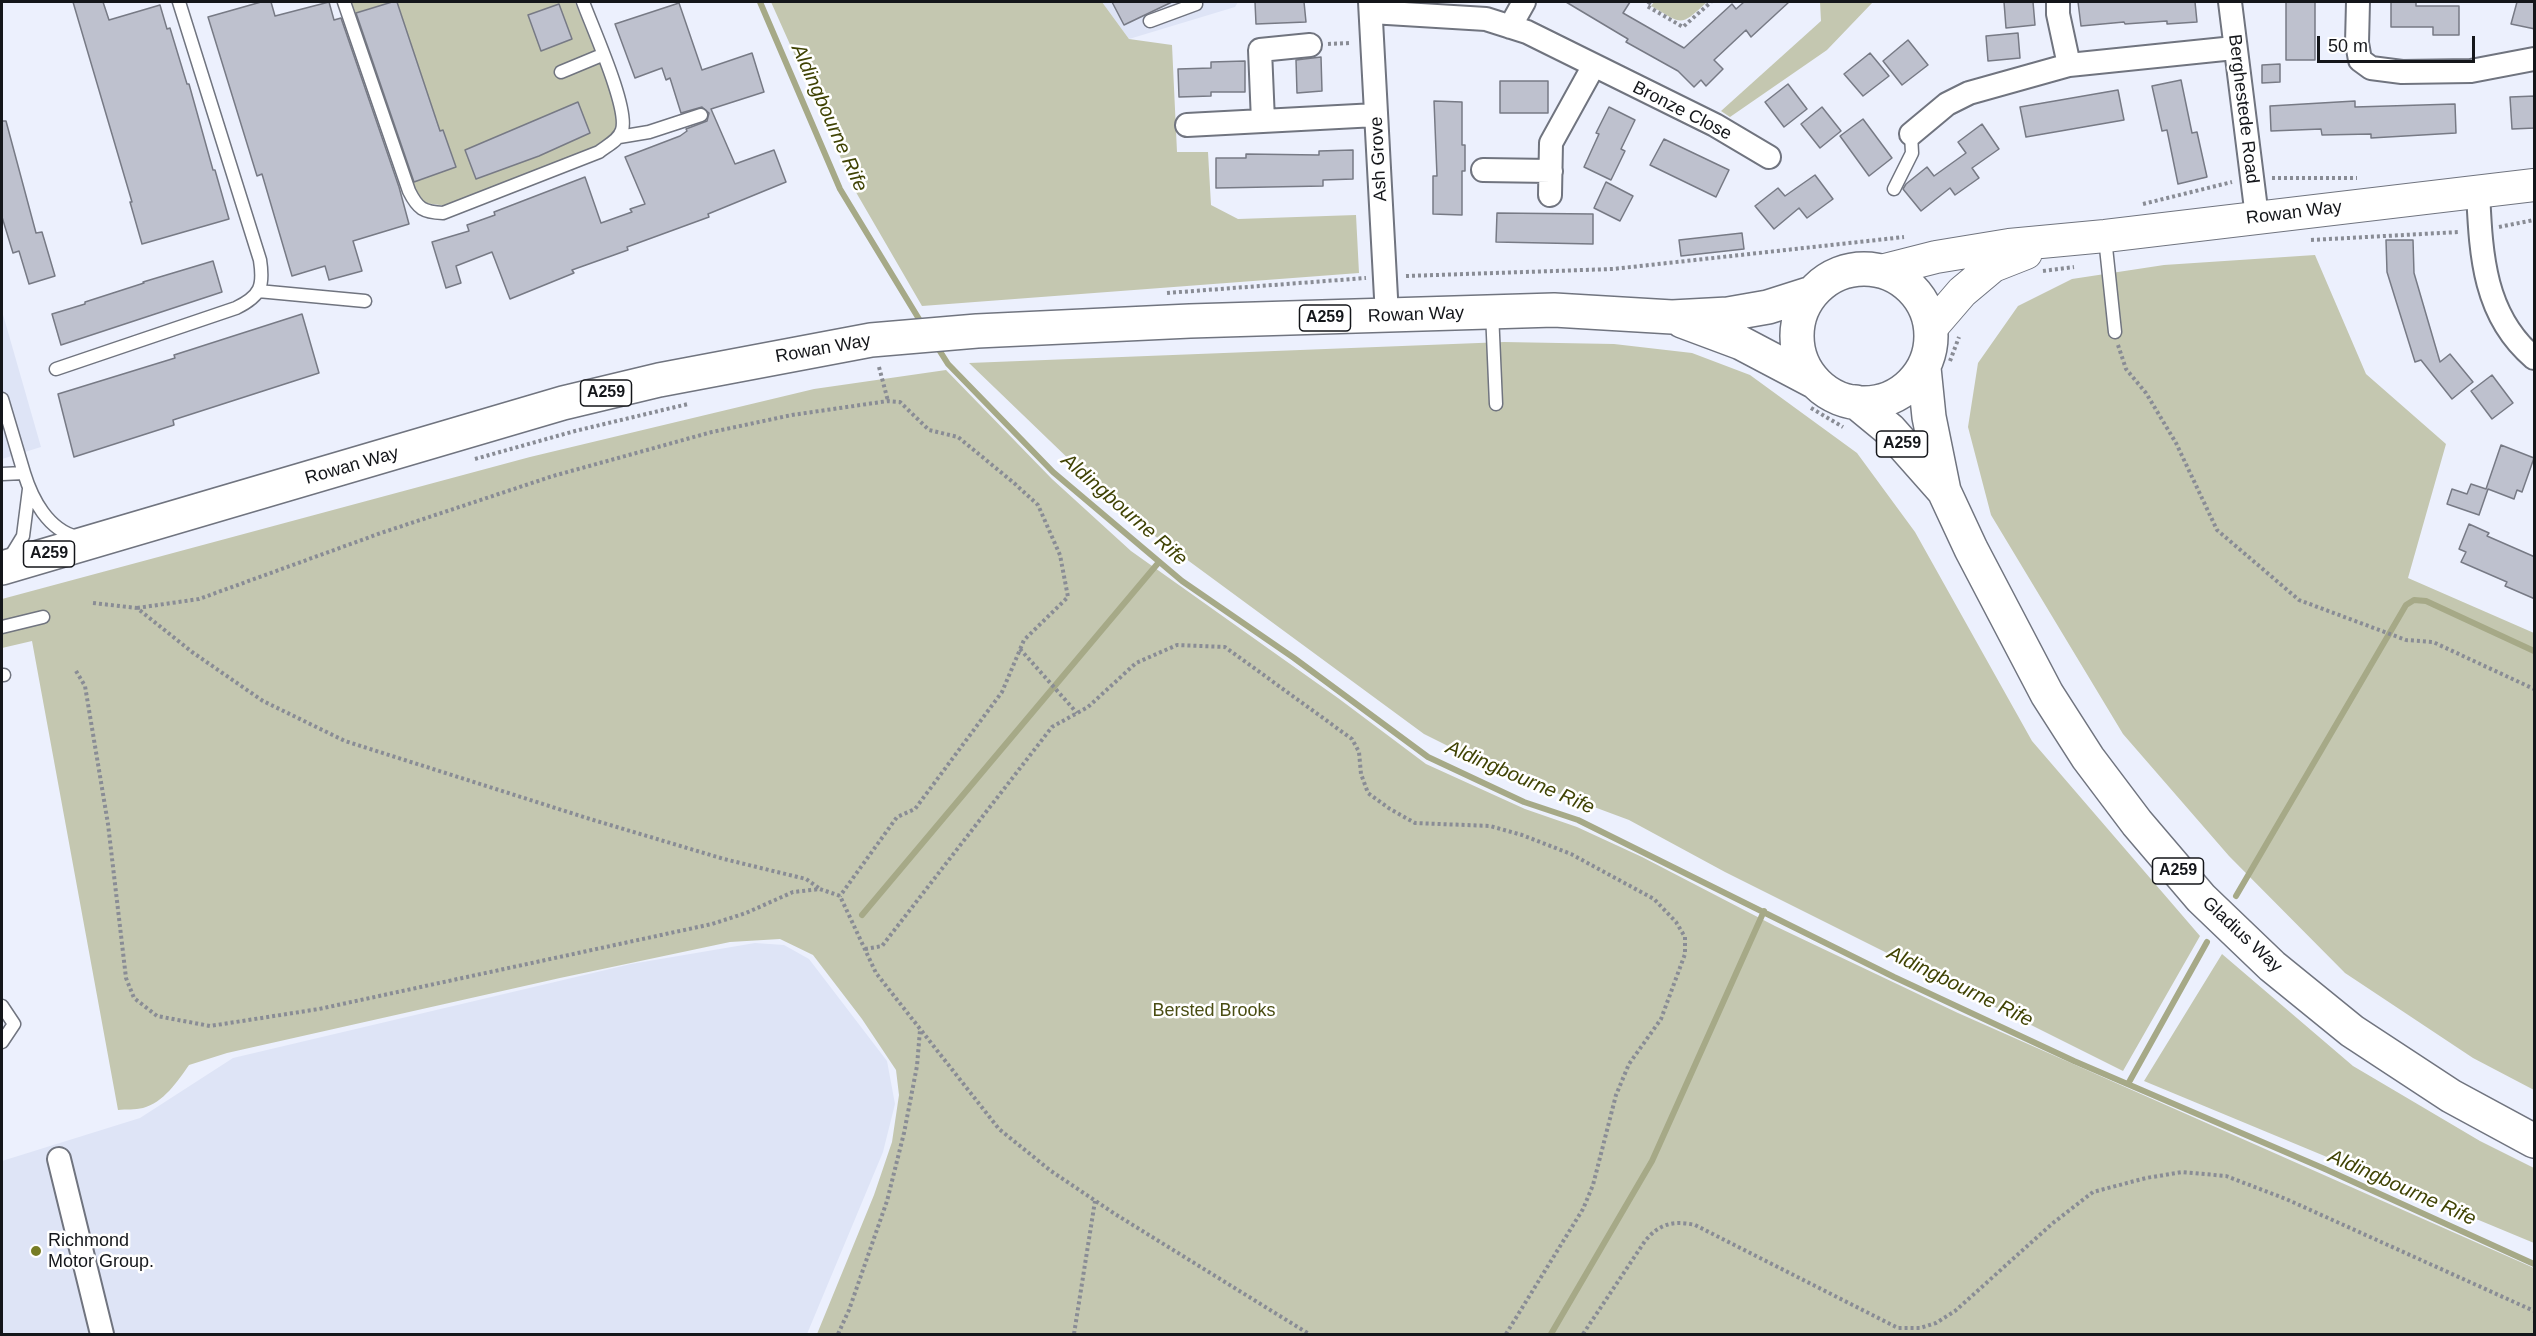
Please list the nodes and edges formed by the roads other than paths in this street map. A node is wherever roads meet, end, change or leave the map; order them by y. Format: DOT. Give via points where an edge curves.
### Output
graph roads {
  1 [pos="179,2"];
  2 [pos="344,2"];
  3 [pos="583,2"];
  4 [pos="1195,2"];
  5 [pos="1524,2"];
  6 [pos="2058,2"];
  7 [pos="2230,2"];
  8 [pos="2358,2"];
  9 [pos="1370,7"];
  10 [pos="1150,21"];
  11 [pos="1510,27"];
  12 [pos="1310,45"];
  13 [pos="2234,48"];
  14 [pos="602,55"];
  15 [pos="2535,59"];
  16 [pos="2069,65"];
  17 [pos="1593,67"];
  18 [pos="561,72"];
  19 [pos="701,115"];
  20 [pos="1376,115"];
  21 [pos="1263,121"];
  22 [pos="1187,125"];
  23 [pos="1911,134"];
  24 [pos="620,137"];
  25 [pos="1769,158"];
  26 [pos="1483,170"];
  27 [pos="1551,171"];
  28 [pos="2535,185"];
  29 [pos="1894,189"];
  30 [pos="2478,192"];
  31 [pos="1550,195"];
  32 [pos="2257,217"];
  33 [pos="2105,236"];
  34 [pos="2055,241"];
  35 [pos="1881,270"];
  36 [pos="258,291"];
  37 [pos="1812,293"];
  38 [pos="365,301"];
  39 [pos="1492,312"];
  40 [pos="1387,316"];
  41 [pos="1672,317"];
  42 [pos="1931,328"];
  43 [pos="2115,332"];
  44 [pos="2535,358"];
  45 [pos="1923,368"];
  46 [pos="56,369"];
  47 [pos="1815,382"];
  48 [pos="2,399"];
  49 [pos="1856,402"];
  50 [pos="1496,404"];
  51 [pos="24,473"];
  52 [pos="2,474"];
  53 [pos="29,489"];
  54 [pos="1944,491"];
  55 [pos="95,542"];
  56 [pos="3,568"];
  57 [pos="43,618"];
  58 [pos="2,627"];
  59 [pos="2,1006"];
  60 [pos="2,1041"];
  61 [pos="2535,1141"];
  62 [pos="59,1159"];
  63 [pos="102,1335"];
  1 -- 36 [label="lane" via="260,260 262,278"];
  2 -- 24 [label="lane" via="409,191 417,206 430,213 462,208 599,152"];
  3 -- 14 [label="lane"];
  4 -- 10 [label="lane"];
  5 -- 11 [label="street"];
  6 -- 16 [label="street"];
  7 -- 13 [label="street, Berghestede Road"];
  8 -- 15 [label="street" via="2356,44 2360,60 2371,68 2457,72"];
  9 -- 11 [label="street, Bronze Close" via="1486,19"];
  9 -- 20 [label="street, Ash Grove"];
  11 -- 17 [label="street, Bronze Close"];
  12 -- 21 [label="street" via="1260,50"];
  13 -- 16 [label="street"];
  13 -- 32 [label="street, Berghestede Road"];
  14 -- 18 [label="lane"];
  14 -- 24 [label="lane" via="623,115"];
  16 -- 23 [label="street" via="1969,93 1947,104"];
  17 -- 25 [label="street, Bronze Close" via="1715,125"];
  17 -- 27 [label="street" via="1551,143"];
  19 -- 24 [label="lane"];
  20 -- 21 [label="street"];
  20 -- 40 [label="street, Ash Grove"];
  21 -- 22 [label="street"];
  23 -- 29 [label="lane" via="1912,153"];
  26 -- 27 [label="street"];
  27 -- 31 [label="street"];
  28 -- 30 [label="street, Rowan Way"];
  30 -- 32 [label="street, Rowan Way"];
  30 -- 44 [label="street" via="2481,252 2491,294 2503,321 2521,347"];
  32 -- 33 [label="street, Rowan Way"];
  33 -- 34 [label="street, Rowan Way"];
  33 -- 43 [label="lane"];
  34 -- 35 [label="street, Rowan Way" via="1936,257"];
  34 -- 42 [label="street, Rowan Way" via="1993,266 1962,292"];
  35 -- 37 [label="highway" via="1843,272"];
  35 -- 42 [label="highway" via="1900,278 1915,292 1926,309"];
  36 -- 38 [label="lane"];
  36 -- 46 [label="lane" via="251,301 236,308"];
  37 -- 41 [label="highway, Rowan Way / A259" via="1768,308"];
  37 -- 47 [label="highway" via="1797,328 1804,366"];
  39 -- 40 [label="highway, Rowan Way / A259"];
  39 -- 41 [label="highway, Rowan Way / A259" via="1554,310"];
  39 -- 50 [label="lane"];
  40 -- 55 [label="highway, Rowan Way / A259" via="977,331 884,357 799,352 563,403"];
  41 -- 47 [label="highway, Rowan Way / A259" via="1741,343"];
  42 -- 45 [label="highway"];
  45 -- 49 [label="highway" via="1911,384 1895,395 1876,402"];
  45 -- 54 [label="highway, Gladius Way / A259"];
  47 -- 49 [label="highway" via="1827,392"];
  48 -- 51 [label="lane"];
  49 -- 54 [label="highway, Gladius Way / A259" via="1890,430"];
  51 -- 52 [label="lane"];
  51 -- 53 [label="lane"];
  53 -- 55 [label="lane" via="54,526 66,535"];
  53 -- 56 [label="lane" via="23,536"];
  54 -- 61 [label="highway, Gladius Way / A259" via="2047,694 2137,824 2201,897 2272,966 2352,1031 2451,1096"];
  55 -- 56 [label="highway, Rowan Way / A259"];
  57 -- 58 [label="lane"];
  59 -- 60 [label="lane" via="14,1024"];
  62 -- 63 [label="street"];
}
